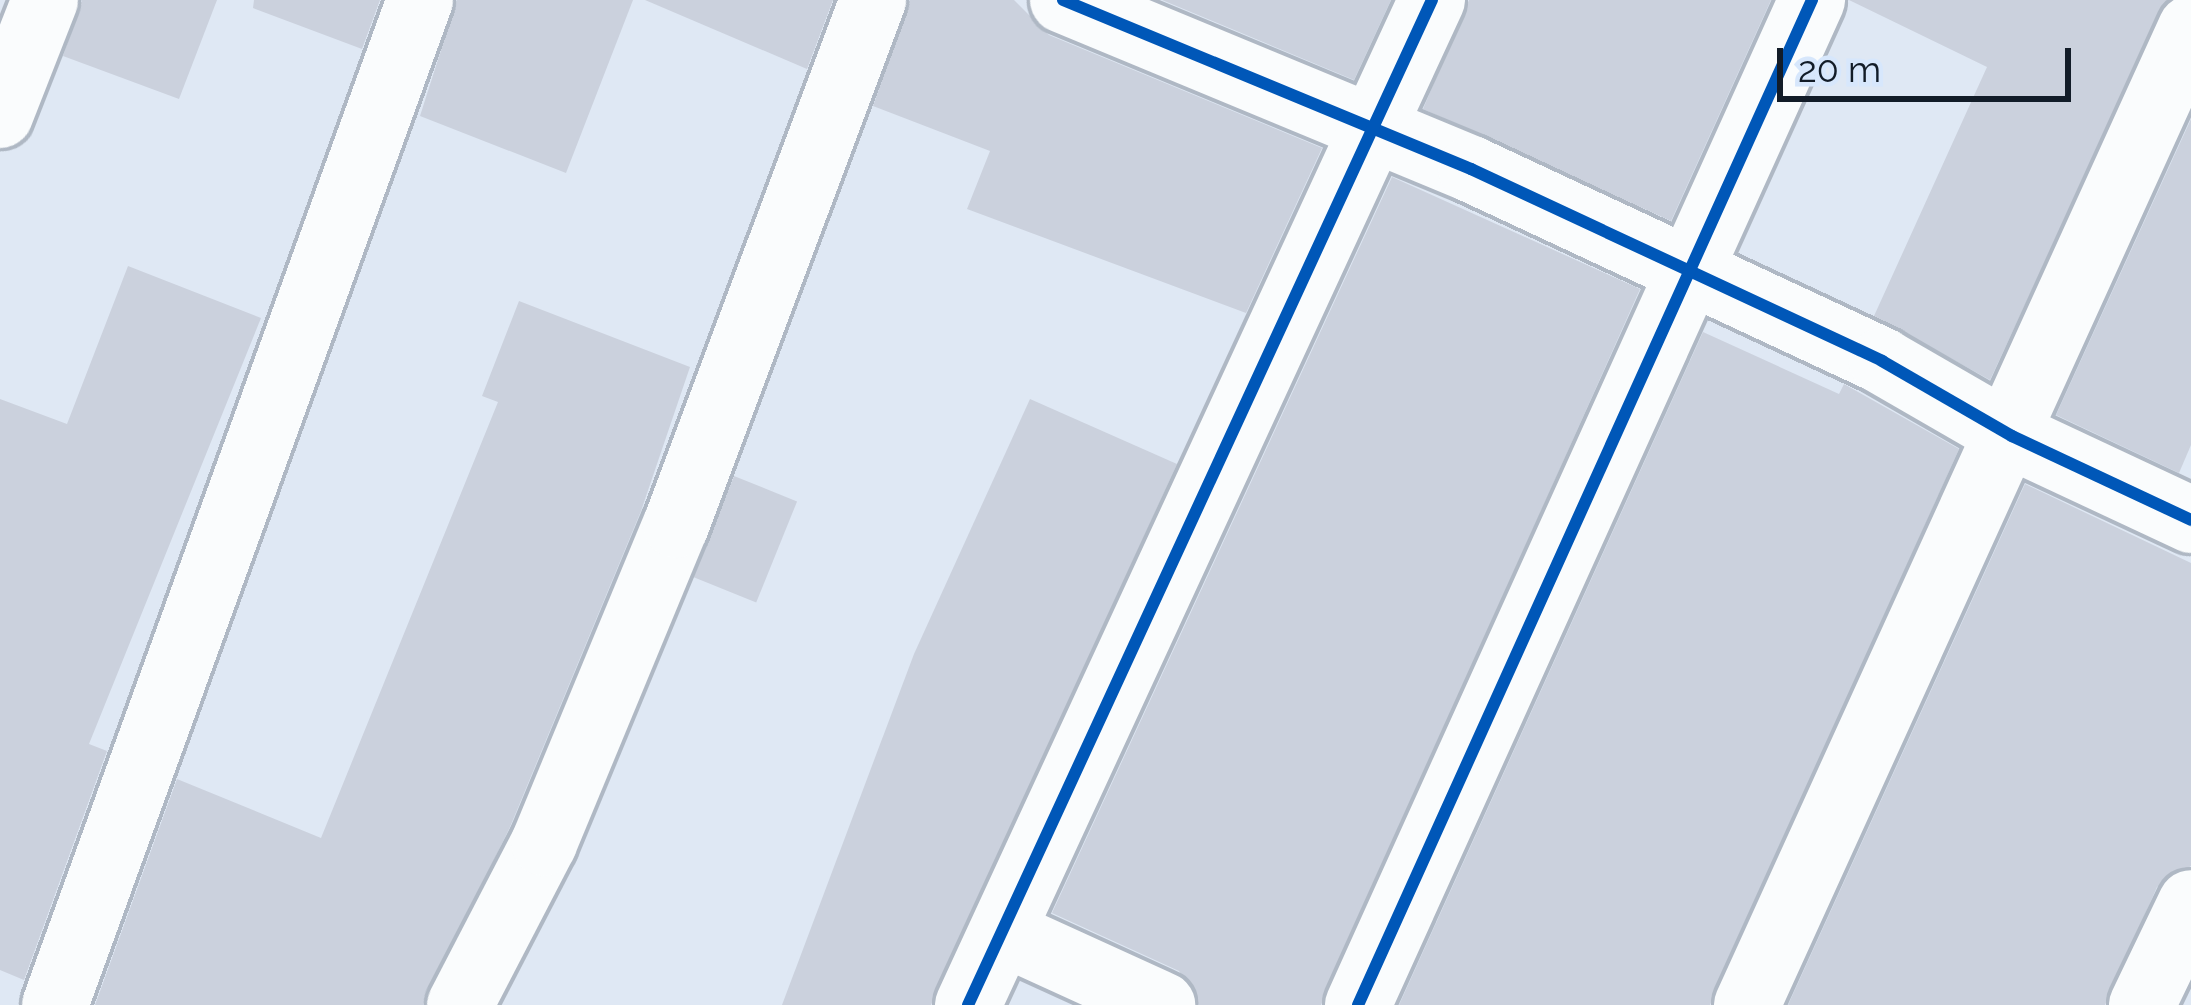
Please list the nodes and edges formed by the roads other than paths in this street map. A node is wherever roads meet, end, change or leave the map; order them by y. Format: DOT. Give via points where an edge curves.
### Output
graph roads {
  1 [pos="45,0"];
  2 [pos="420,0"];
  3 [pos="873,0"];
  4 [pos="1063,0"];
  5 [pos="1432,0"];
  6 [pos="1812,0"];
  7 [pos="2191,28"];
  8 [pos="0,115"];
  9 [pos="1369,133"];
  10 [pos="1690,277"];
  11 [pos="2012,436"];
  12 [pos="2191,520"];
  13 [pos="2191,903"];
  14 [pos="1004,933"];
  15 [pos="55,1005"];
  16 [pos="460,1005"];
  17 [pos="968,1005"];
  18 [pos="1162,1005"];
  19 [pos="1358,1005"];
  20 [pos="1747,1005"];
  21 [pos="2142,1005"];
  1 -- 8 [label="street"];
  2 -- 15 [label="street"];
  3 -- 16 [label="street" via="668,546 544,843"];
  4 -- 9 [label="street"];
  5 -- 9 [label="street"];
  6 -- 10 [label="street"];
  7 -- 11 [label="street"];
  9 -- 10 [label="street" via="1472,169"];
  9 -- 14 [label="street"];
  10 -- 11 [label="street" via="1882,361"];
  10 -- 19 [label="street"];
  11 -- 12 [label="street"];
  11 -- 20 [label="street"];
  13 -- 21 [label="street"];
  14 -- 17 [label="street"];
  14 -- 18 [label="street"];
}
